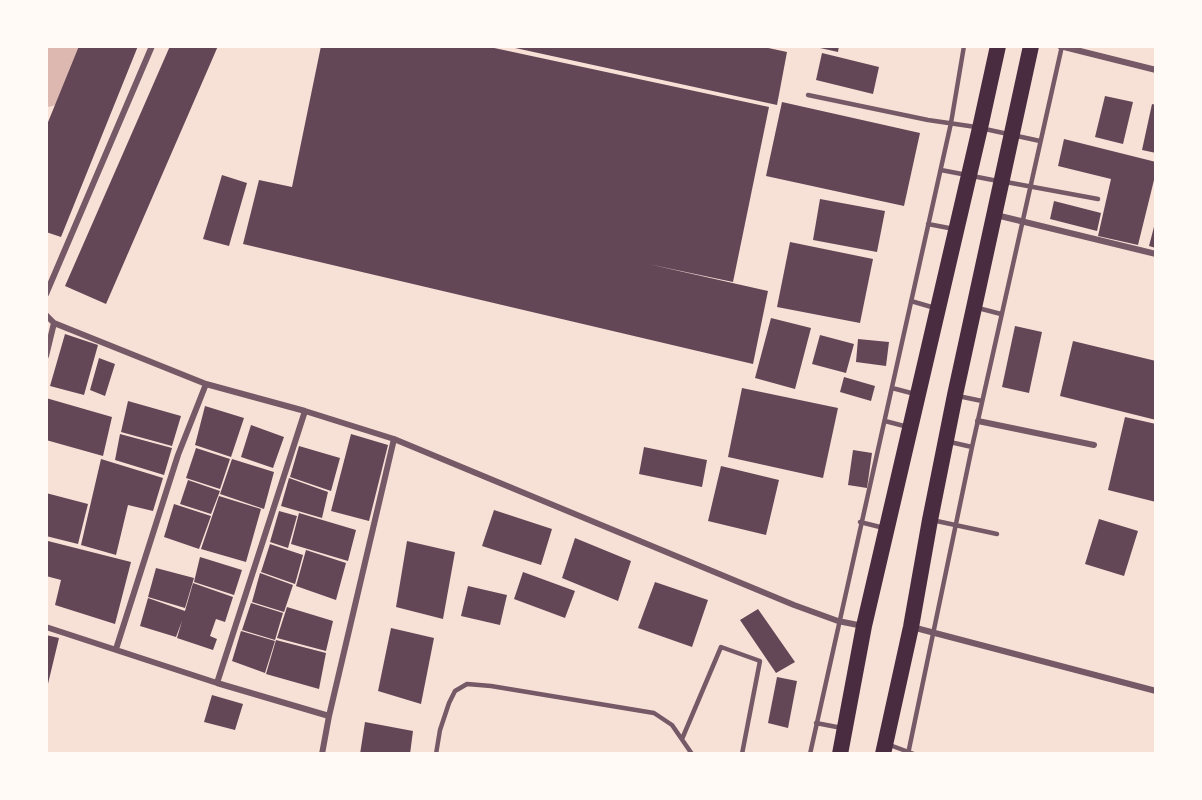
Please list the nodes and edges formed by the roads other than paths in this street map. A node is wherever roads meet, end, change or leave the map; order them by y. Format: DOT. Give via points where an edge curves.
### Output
graph roads {
  1 [pos="152,46"];
  2 [pos="964,46"];
  3 [pos="998,46"];
  4 [pos="1031,46"];
  5 [pos="1062,47"];
  6 [pos="1155,70"];
  7 [pos="808,95"];
  8 [pos="951,123"];
  9 [pos="981,128"];
  10 [pos="1013,134"];
  11 [pos="1040,141"];
  12 [pos="941,170"];
  13 [pos="970,175"];
  14 [pos="1002,181"];
  15 [pos="1030,186"];
  16 [pos="1098,199"];
  17 [pos="994,215"];
  18 [pos="1023,222"];
  19 [pos="928,224"];
  20 [pos="956,230"];
  21 [pos="1155,254"];
  22 [pos="46,294"];
  23 [pos="911,301"];
  24 [pos="975,307"];
  25 [pos="938,309"];
  26 [pos="1001,314"];
  27 [pos="46,315"];
  28 [pos="54,323"];
  29 [pos="46,356"];
  30 [pos="206,384"];
  31 [pos="892,388"];
  32 [pos="918,395"];
  33 [pos="955,395"];
  34 [pos="982,401"];
  35 [pos="305,411"];
  36 [pos="978,421"];
  37 [pos="885,422"];
  38 [pos="910,427"];
  39 [pos="394,439"];
  40 [pos="947,441"];
  41 [pos="1094,445"];
  42 [pos="972,447"];
  43 [pos="930,520"];
  44 [pos="860,522"];
  45 [pos="955,526"];
  46 [pos="887,529"];
  47 [pos="997,534"];
  48 [pos="838,621"];
  49 [pos="864,626"];
  50 [pos="46,627"];
  51 [pos="911,627"];
  52 [pos="934,633"];
  53 [pos="116,649"];
  54 [pos="217,683"];
  55 [pos="1155,691"];
  56 [pos="329,716"];
  57 [pos="816,723"];
  58 [pos="845,729"];
  59 [pos="682,739"];
  60 [pos="884,748"];
  61 [pos="322,753"];
  62 [pos="436,753"];
  63 [pos="692,753"];
  64 [pos="742,753"];
  65 [pos="810,753"];
  66 [pos="840,753"];
  67 [pos="910,753"];
  1 -- 22 [label="street"];
  2 -- 8 [label="lane"];
  3 -- 9 [label="highway"];
  4 -- 10 [label="highway"];
  5 -- 6 [label="street"];
  5 -- 11 [label="lane"];
  7 -- 8 [label="lane"];
  8 -- 9 [label="lane"];
  8 -- 12 [label="lane"];
  9 -- 10 [label="lane"];
  9 -- 13 [label="highway"];
  10 -- 11 [label="lane"];
  10 -- 14 [label="highway"];
  11 -- 15 [label="lane"];
  12 -- 13 [label="lane"];
  12 -- 19 [label="lane"];
  13 -- 14 [label="lane"];
  13 -- 20 [label="highway"];
  14 -- 15 [label="lane"];
  14 -- 17 [label="highway"];
  15 -- 16 [label="lane"];
  15 -- 18 [label="lane"];
  17 -- 18 [label="street"];
  17 -- 24 [label="highway"];
  18 -- 21 [label="street"];
  18 -- 26 [label="lane"];
  19 -- 20 [label="lane"];
  19 -- 23 [label="lane"];
  20 -- 25 [label="highway"];
  23 -- 25 [label="lane"];
  23 -- 31 [label="lane"];
  24 -- 26 [label="lane"];
  24 -- 33 [label="highway"];
  25 -- 32 [label="highway"];
  26 -- 34 [label="lane"];
  27 -- 28 [label="street"];
  28 -- 29 [label="street"];
  28 -- 30 [label="street"];
  30 -- 35 [label="street"];
  30 -- 53 [label="street" via="177,455"];
  31 -- 32 [label="lane"];
  31 -- 37 [label="lane"];
  32 -- 38 [label="highway"];
  33 -- 34 [label="lane"];
  33 -- 40 [label="highway"];
  34 -- 36 [label="lane"];
  35 -- 39 [label="street"];
  35 -- 54 [label="street"];
  36 -- 41 [label="street"];
  36 -- 42 [label="lane"];
  37 -- 38 [label="lane"];
  37 -- 44 [label="lane"];
  38 -- 46 [label="highway"];
  39 -- 48 [label="street"];
  39 -- 56 [label="street"];
  40 -- 42 [label="lane"];
  40 -- 43 [label="highway"];
  42 -- 45 [label="lane"];
  43 -- 45 [label="lane"];
  43 -- 51 [label="highway"];
  44 -- 46 [label="lane"];
  44 -- 48 [label="lane"];
  45 -- 47 [label="lane"];
  45 -- 52 [label="lane"];
  46 -- 49 [label="highway"];
  48 -- 49 [label="street"];
  48 -- 57 [label="lane"];
  49 -- 58 [label="highway"];
  50 -- 53 [label="street"];
  51 -- 52 [label="street"];
  51 -- 60 [label="highway"];
  52 -- 55 [label="street"];
  52 -- 67 [label="lane"];
  53 -- 54 [label="street"];
  54 -- 56 [label="street"];
  56 -- 61 [label="street"];
  57 -- 58 [label="lane"];
  57 -- 65 [label="lane"];
  58 -- 66 [label="highway"];
  59 -- 62 [label="lane" via="672,725 654,713 467,684 455,691 448,703"];
  59 -- 63 [label="lane"];
  59 -- 64 [label="lane" via="721,647 760,661"];
  60 -- 67 [label="lane"];
}
